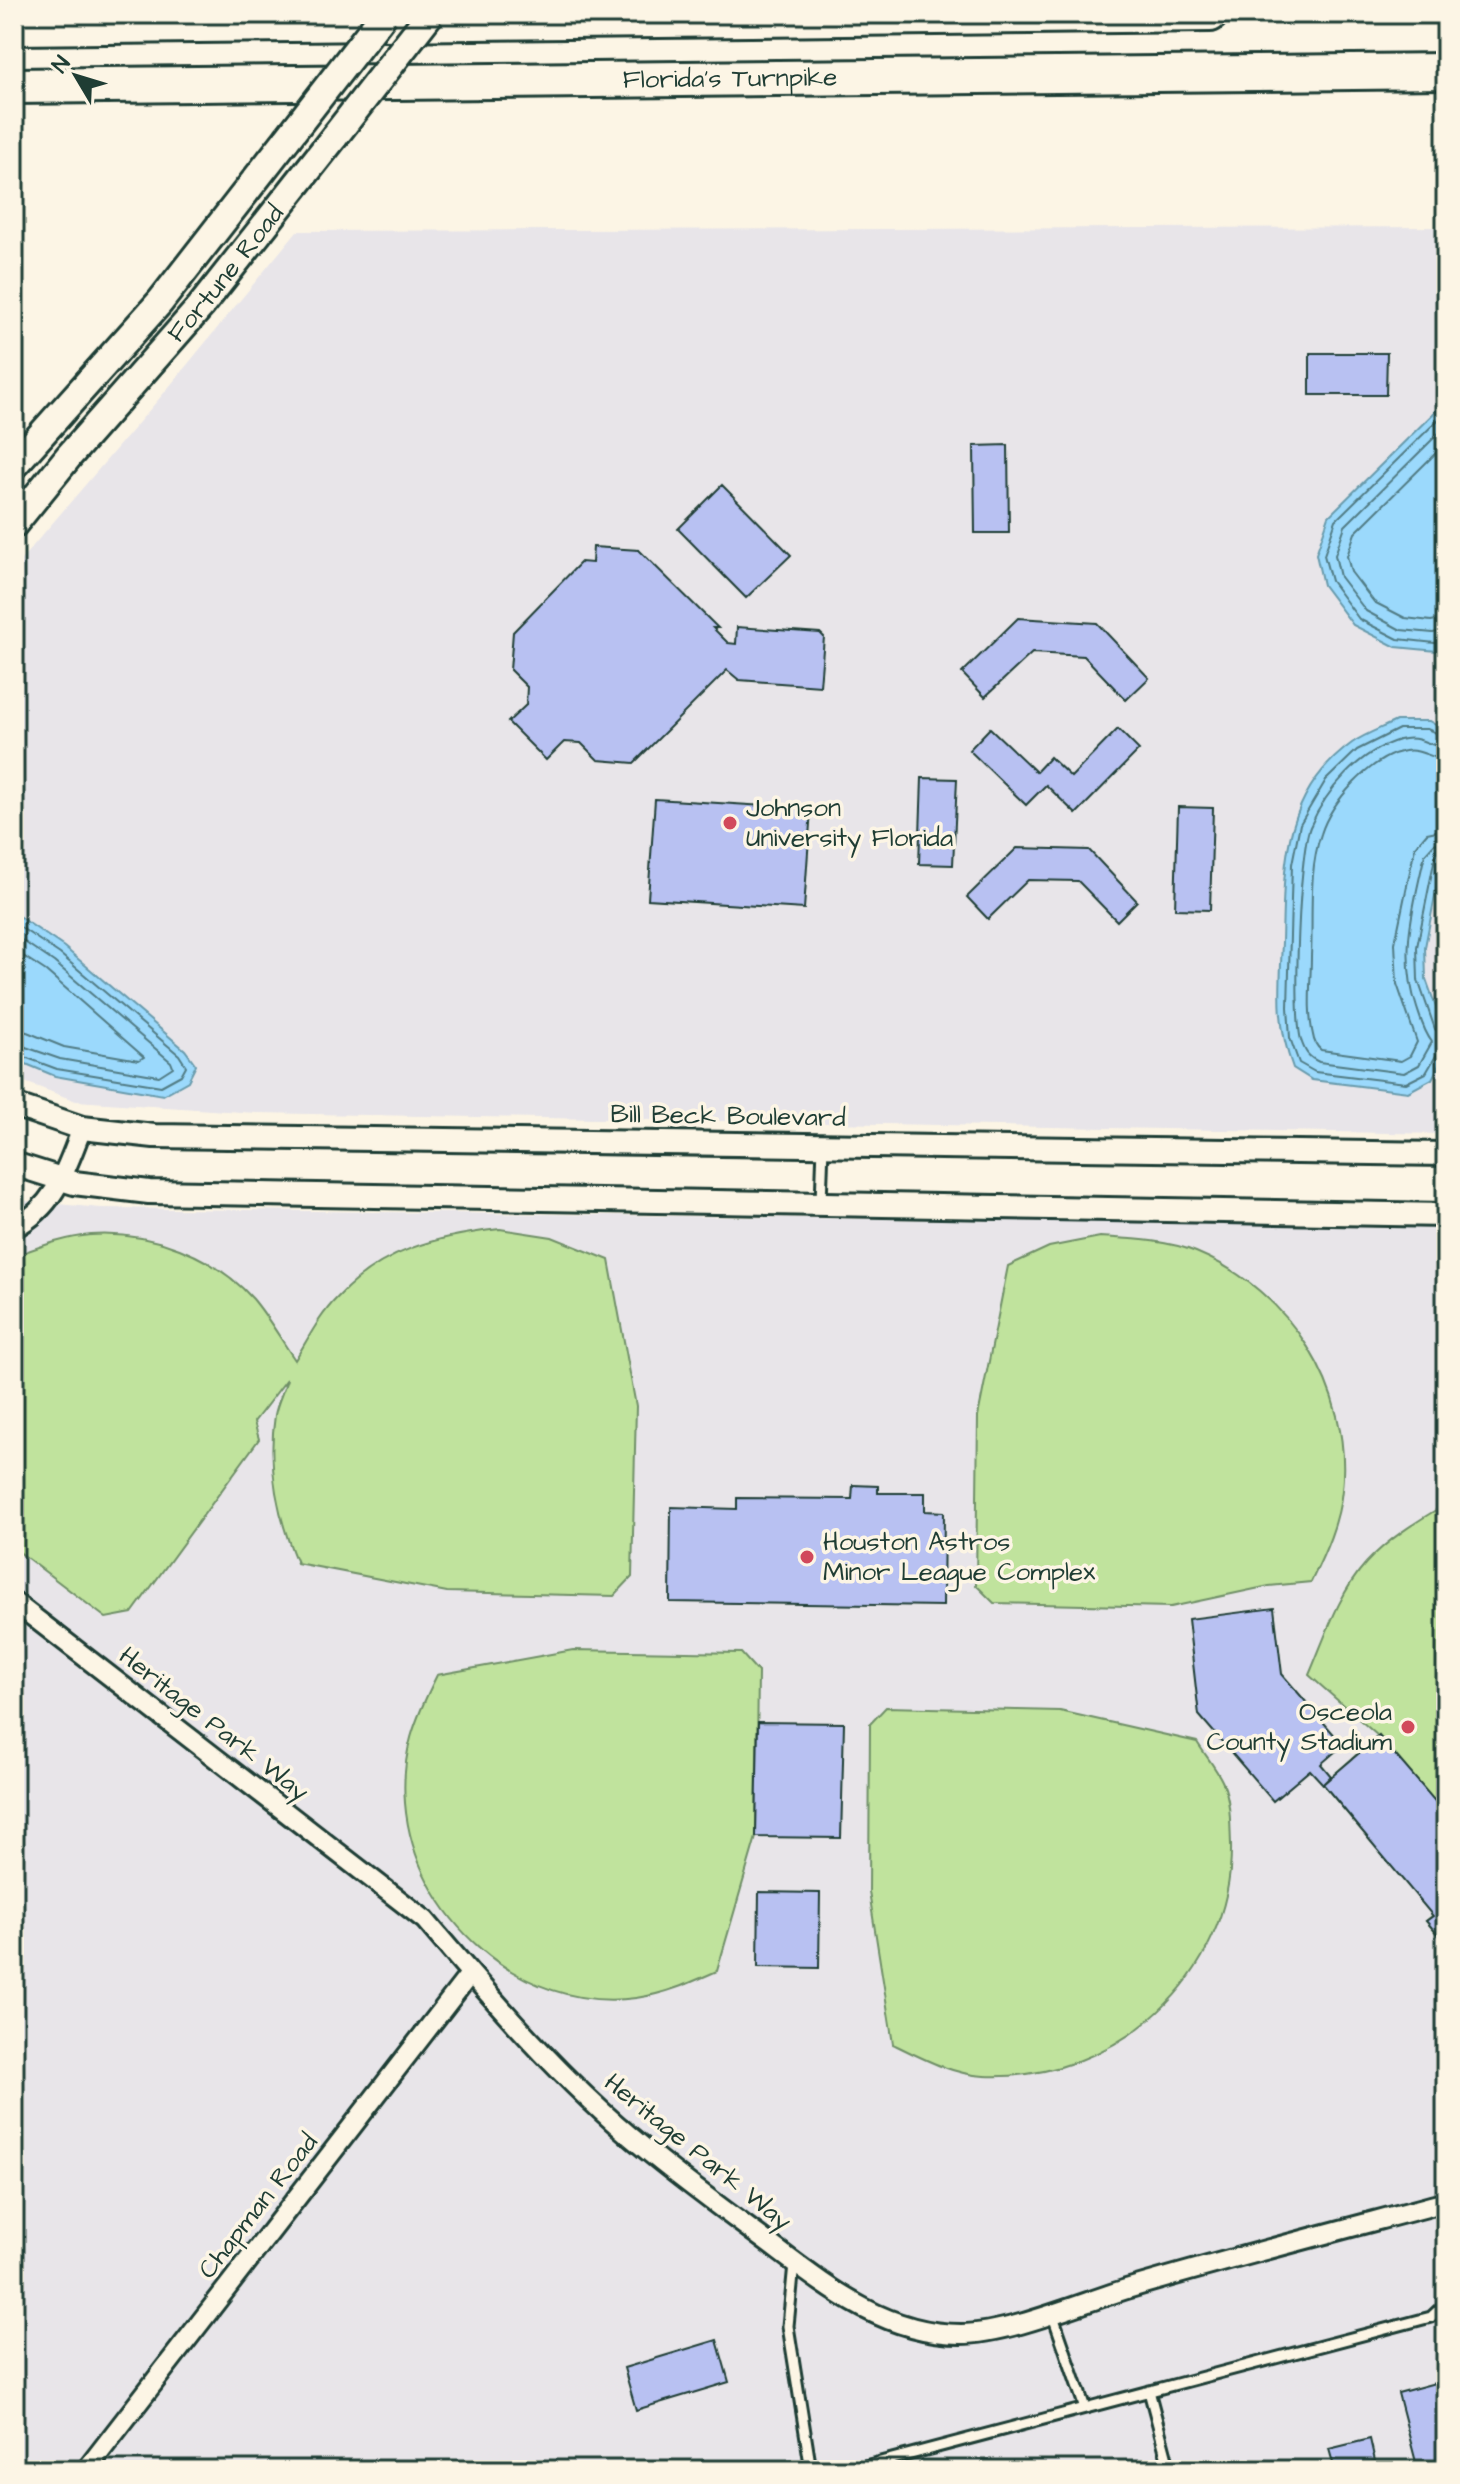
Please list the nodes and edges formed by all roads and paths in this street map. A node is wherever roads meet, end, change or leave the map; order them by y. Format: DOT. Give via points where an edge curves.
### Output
graph roads {
  1 [pos="384,14"];
  2 [pos="430,14"];
  3 [pos="1210,14"];
  4 [pos="14,27"];
  5 [pos="1446,71"];
  6 [pos="14,86"];
  7 [pos="14,465"];
  8 [pos="14,524"];
  9 [pos="14,1105"];
  10 [pos="82,1128"];
  11 [pos="823,1145"];
  12 [pos="1446,1154"];
  13 [pos="14,1164"];
  14 [pos="62,1179"];
  15 [pos="821,1204"];
  16 [pos="1446,1215"];
  17 [pos="14,1228"];
  18 [pos="14,1602"];
  19 [pos="470,1974"];
  20 [pos="1446,2202"];
  21 [pos="794,2262"];
  22 [pos="1446,2303"];
  23 [pos="1052,2313"];
  24 [pos="1149,2391"];
  25 [pos="1085,2408"];
  26 [pos="882,2466"];
  27 [pos="86,2470"];
  28 [pos="811,2470"];
  29 [pos="850,2470"];
  30 [pos="1170,2470"];
  1 -- 7 [label="main road, Fortune Road, bridge" via="160,302"];
  2 -- 8 [label="main road, Fortune Road, bridge" via="201,306"];
  3 -- 4 [label="highway"];
  5 -- 6 [label="highway, Florida's Turnpike"];
  9 -- 10 [label="street, Bill Beck Boulevard"];
  10 -- 11 [label="street, Bill Beck Boulevard" via="154,1136"];
  10 -- 14 [label="street"];
  11 -- 12 [label="street, Bill Beck Boulevard"];
  11 -- 15 [label="lane"];
  13 -- 14 [label="street"];
  14 -- 15 [label="street" via="149,1192"];
  14 -- 17 [label="street" via="33,1218"];
  15 -- 16 [label="street"];
  18 -- 19 [label="street, Heritage Park Way" via="425,1920"];
  19 -- 21 [label="street, Heritage Park Way" via="570,2080 642,2146"];
  19 -- 27 [label="street, Chapman Road"];
  20 -- 23 [label="street, Heritage Park Way"];
  21 -- 23 [label="street, Heritage Park Way" via="839,2296 919,2330 962,2334"];
  21 -- 28 [label="lane" via="788,2326"];
  22 -- 24 [label="lane" via="1431,2317"];
  23 -- 25 [label="lane"];
  24 -- 25 [label="lane"];
  24 -- 30 [label="lane"];
  25 -- 26 [label="lane"];
  26 -- 29 [label="lane"];
}
